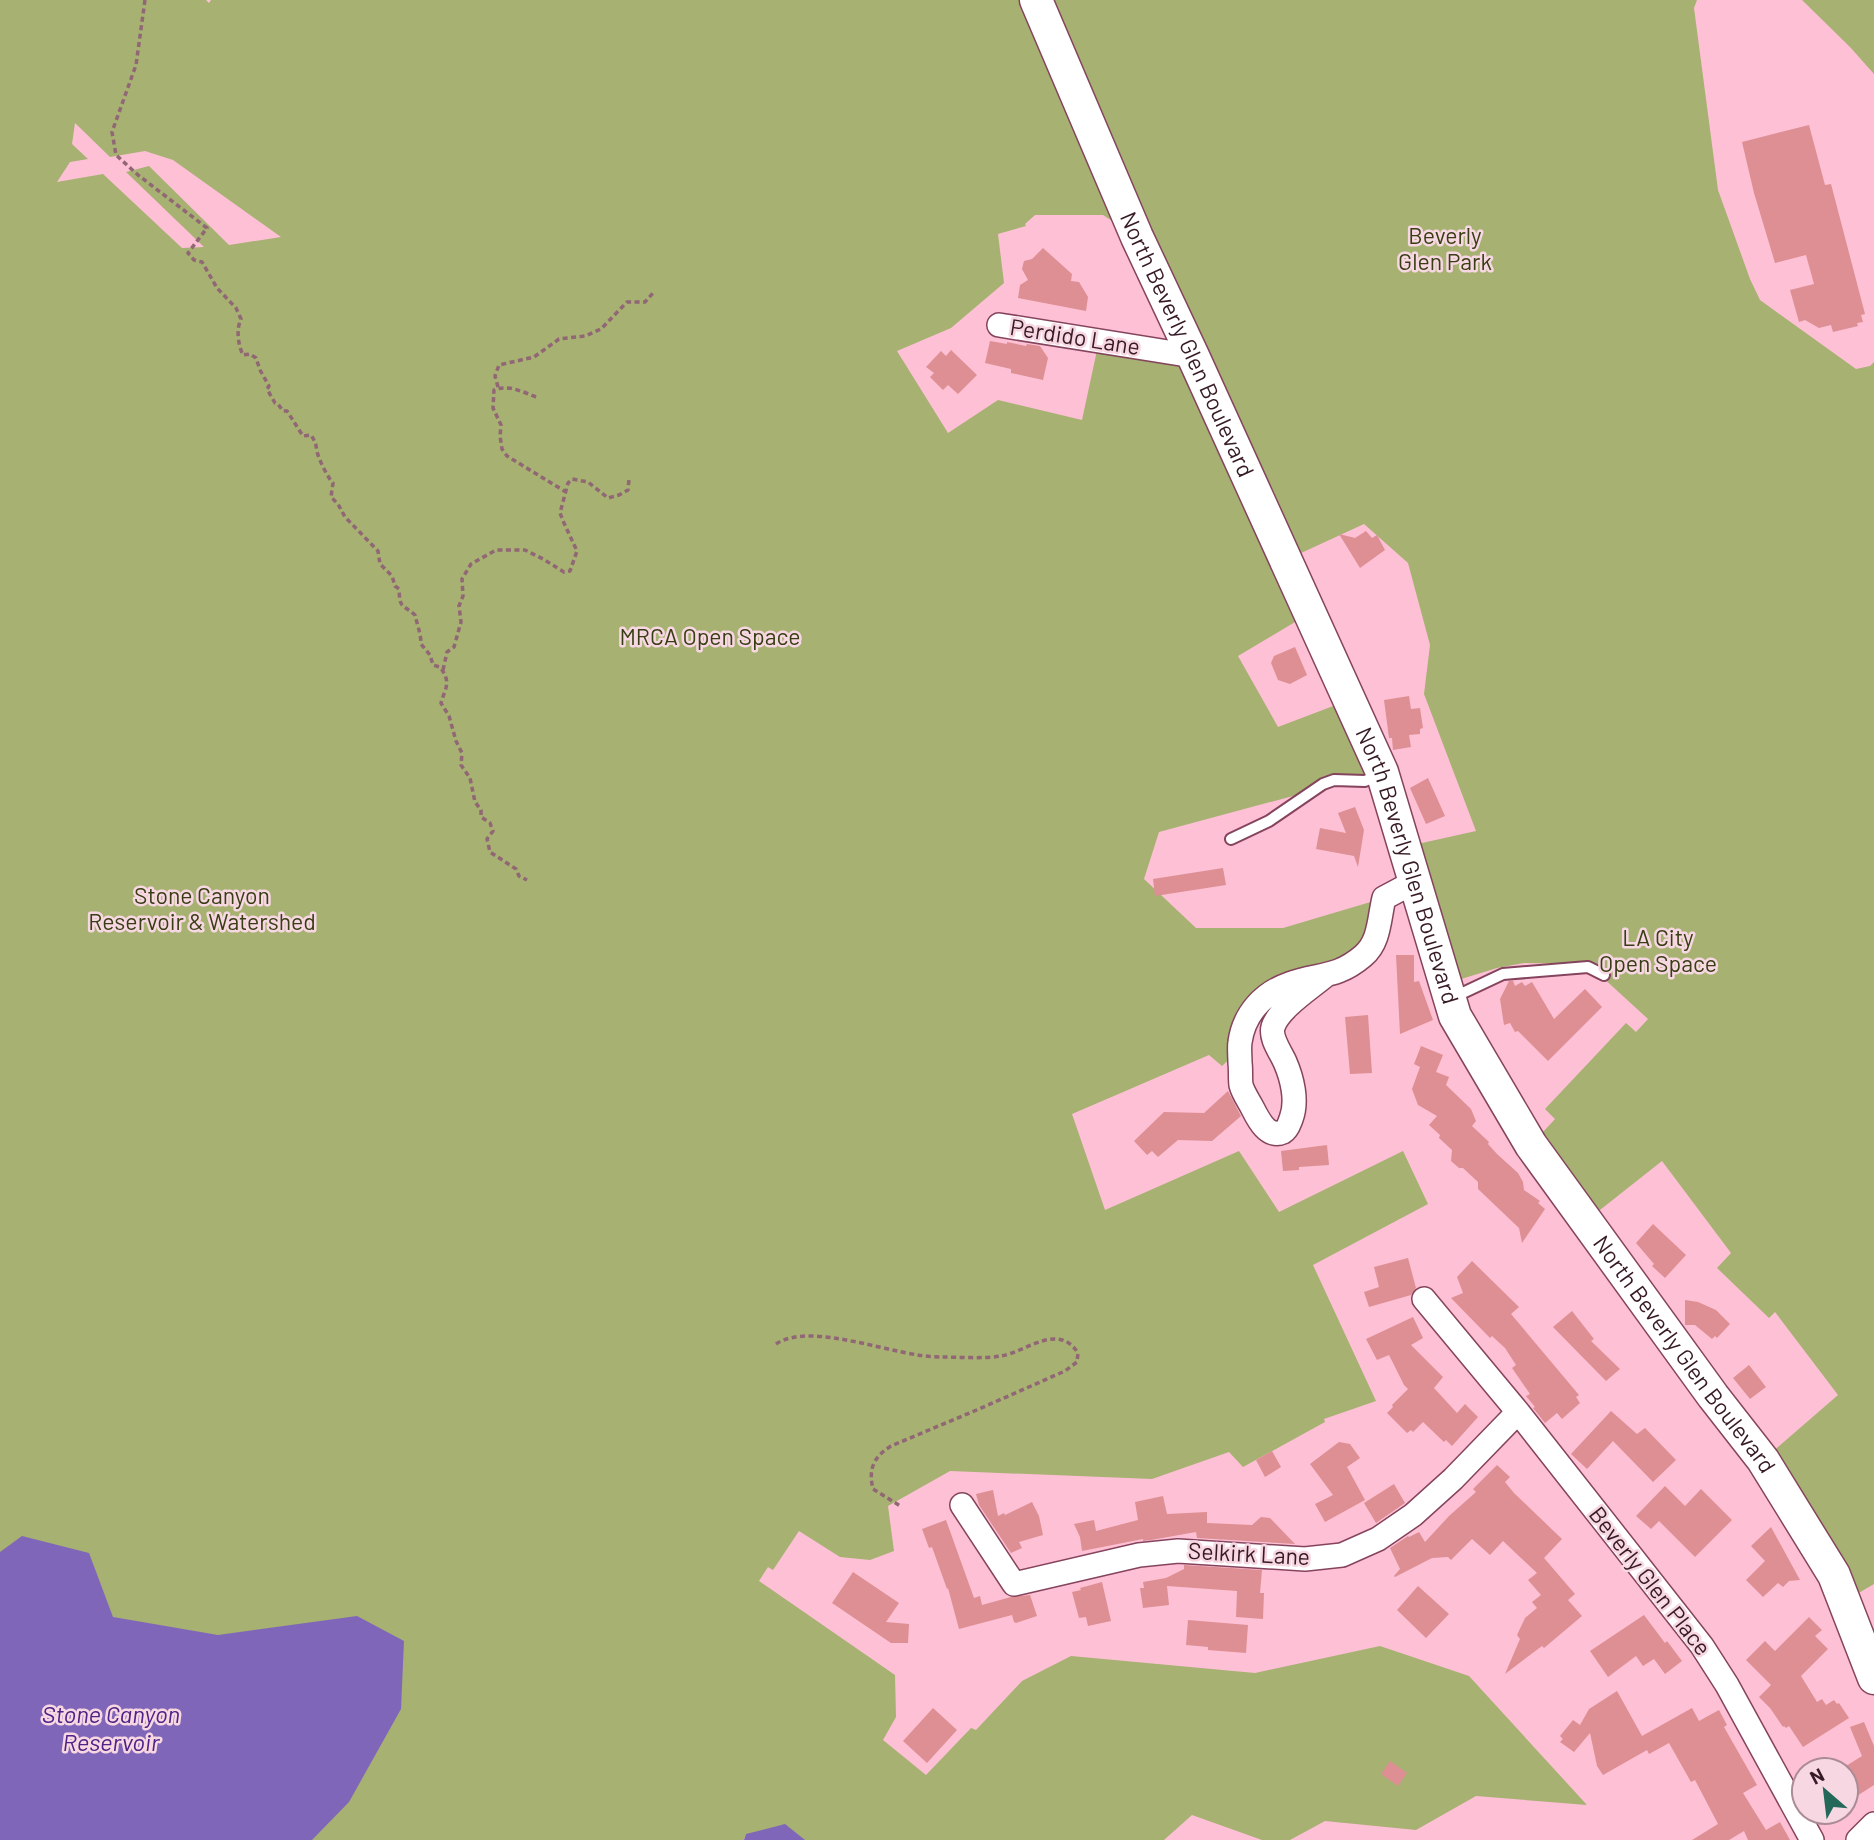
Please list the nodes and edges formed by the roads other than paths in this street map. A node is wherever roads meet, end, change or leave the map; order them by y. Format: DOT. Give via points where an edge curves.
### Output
graph roads {
  1 [pos="1037,0"];
  2 [pos="999,325"];
  3 [pos="1193,356"];
  4 [pos="1382,772"];
  5 [pos="1231,839"];
  6 [pos="1414,882"];
  7 [pos="1326,975"];
  8 [pos="1604,975"];
  9 [pos="1450,999"];
  10 [pos="1424,1299"];
  11 [pos="1518,1412"];
  12 [pos="961,1505"];
  13 [pos="1874,1678"];
  14 [pos="1874,1824"];
  15 [pos="1812,1840"];
  16 [pos="1858,1840"];
  1 -- 3 [label="main road, North Beverly Glen Boulevard" via="1137,237"];
  2 -- 3 [label="street, Perdido Lane"];
  3 -- 4 [label="main road, North Beverly Glen Boulevard"];
  4 -- 5 [label="lane" via="1364,781 1323,784 1269,821"];
  4 -- 6 [label="main road, North Beverly Glen Boulevard"];
  6 -- 7 [label="street" via="1384,898 1377,939 1364,955"];
  6 -- 9 [label="main road, North Beverly Glen Boulevard"];
  7 -- 7 [label="street" via="1289,984 1248,1013 1240,1042 1241,1085 1256,1117 1275,1134 1287,1128 1294,1111 1294,1093 1273,1027 1288,1006"];
  8 -- 9 [label="lane" via="1587,967 1503,974"];
  9 -- 13 [label="main road, North Beverly Glen Boulevard" via="1455,1016 1531,1145 1763,1460 1835,1576"];
  10 -- 11 [label="street, Beverly Glen Place"];
  11 -- 12 [label="street, Selkirk Lane" via="1413,1515 1378,1539 1342,1555 1305,1559 1178,1551 1139,1555 1014,1584"];
  11 -- 15 [label="street, Beverly Glen Place" via="1702,1646"];
  14 -- 16 [label="street"];
}
